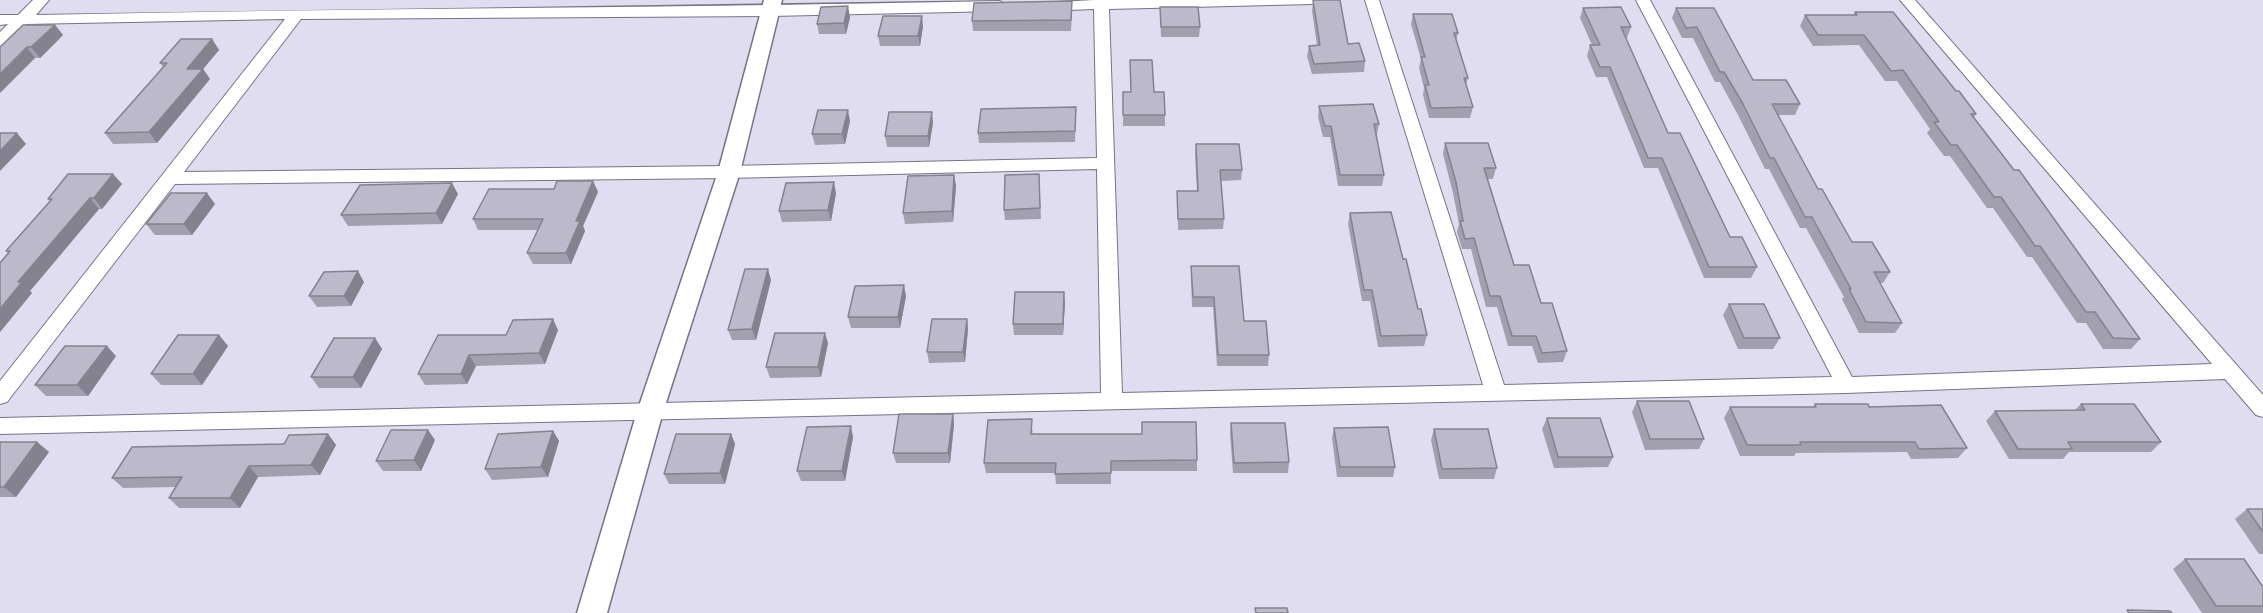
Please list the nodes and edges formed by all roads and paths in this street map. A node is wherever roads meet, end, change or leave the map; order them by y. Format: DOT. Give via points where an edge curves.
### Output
graph roads {
  1 [pos="42,0"];
  2 [pos="1312,0"];
  3 [pos="1372,0"];
  4 [pos="1643,0"];
  5 [pos="1907,0"];
  6 [pos="1101,2"];
  7 [pos="771,5"];
  8 [pos="297,14"];
  9 [pos="0,20"];
  10 [pos="22,20"];
  11 [pos="0,41"];
  12 [pos="1104,163"];
  13 [pos="729,172"];
  14 [pos="170,178"];
  15 [pos="2230,371"];
  16 [pos="1846,384"];
  17 [pos="1496,393"];
  18 [pos="0,396"];
  19 [pos="1112,400"];
  20 [pos="2263,409"];
  21 [pos="650,412"];
  22 [pos="0,426"];
  23 [pos="592,613"];
  1 -- 10 [label="street"];
  2 -- 6 [label="street"];
  3 -- 17 [label="street"];
  4 -- 16 [label="street"];
  5 -- 15 [label="street"];
  6 -- 7 [label="street" via="1024,6"];
  6 -- 12 [label="street"];
  7 -- 8 [label="street"];
  7 -- 13 [label="street"];
  8 -- 10 [label="street"];
  8 -- 14 [label="street"];
  9 -- 10 [label="street"];
  10 -- 11 [label="street"];
  12 -- 13 [label="street"];
  12 -- 19 [label="street"];
  13 -- 14 [label="street"];
  13 -- 21 [label="street"];
  14 -- 18 [label="street"];
  15 -- 16 [label="street"];
  15 -- 20 [label="street"];
  16 -- 17 [label="street"];
  17 -- 19 [label="street"];
  19 -- 21 [label="street"];
  21 -- 22 [label="street"];
  21 -- 23 [label="street"];
}
